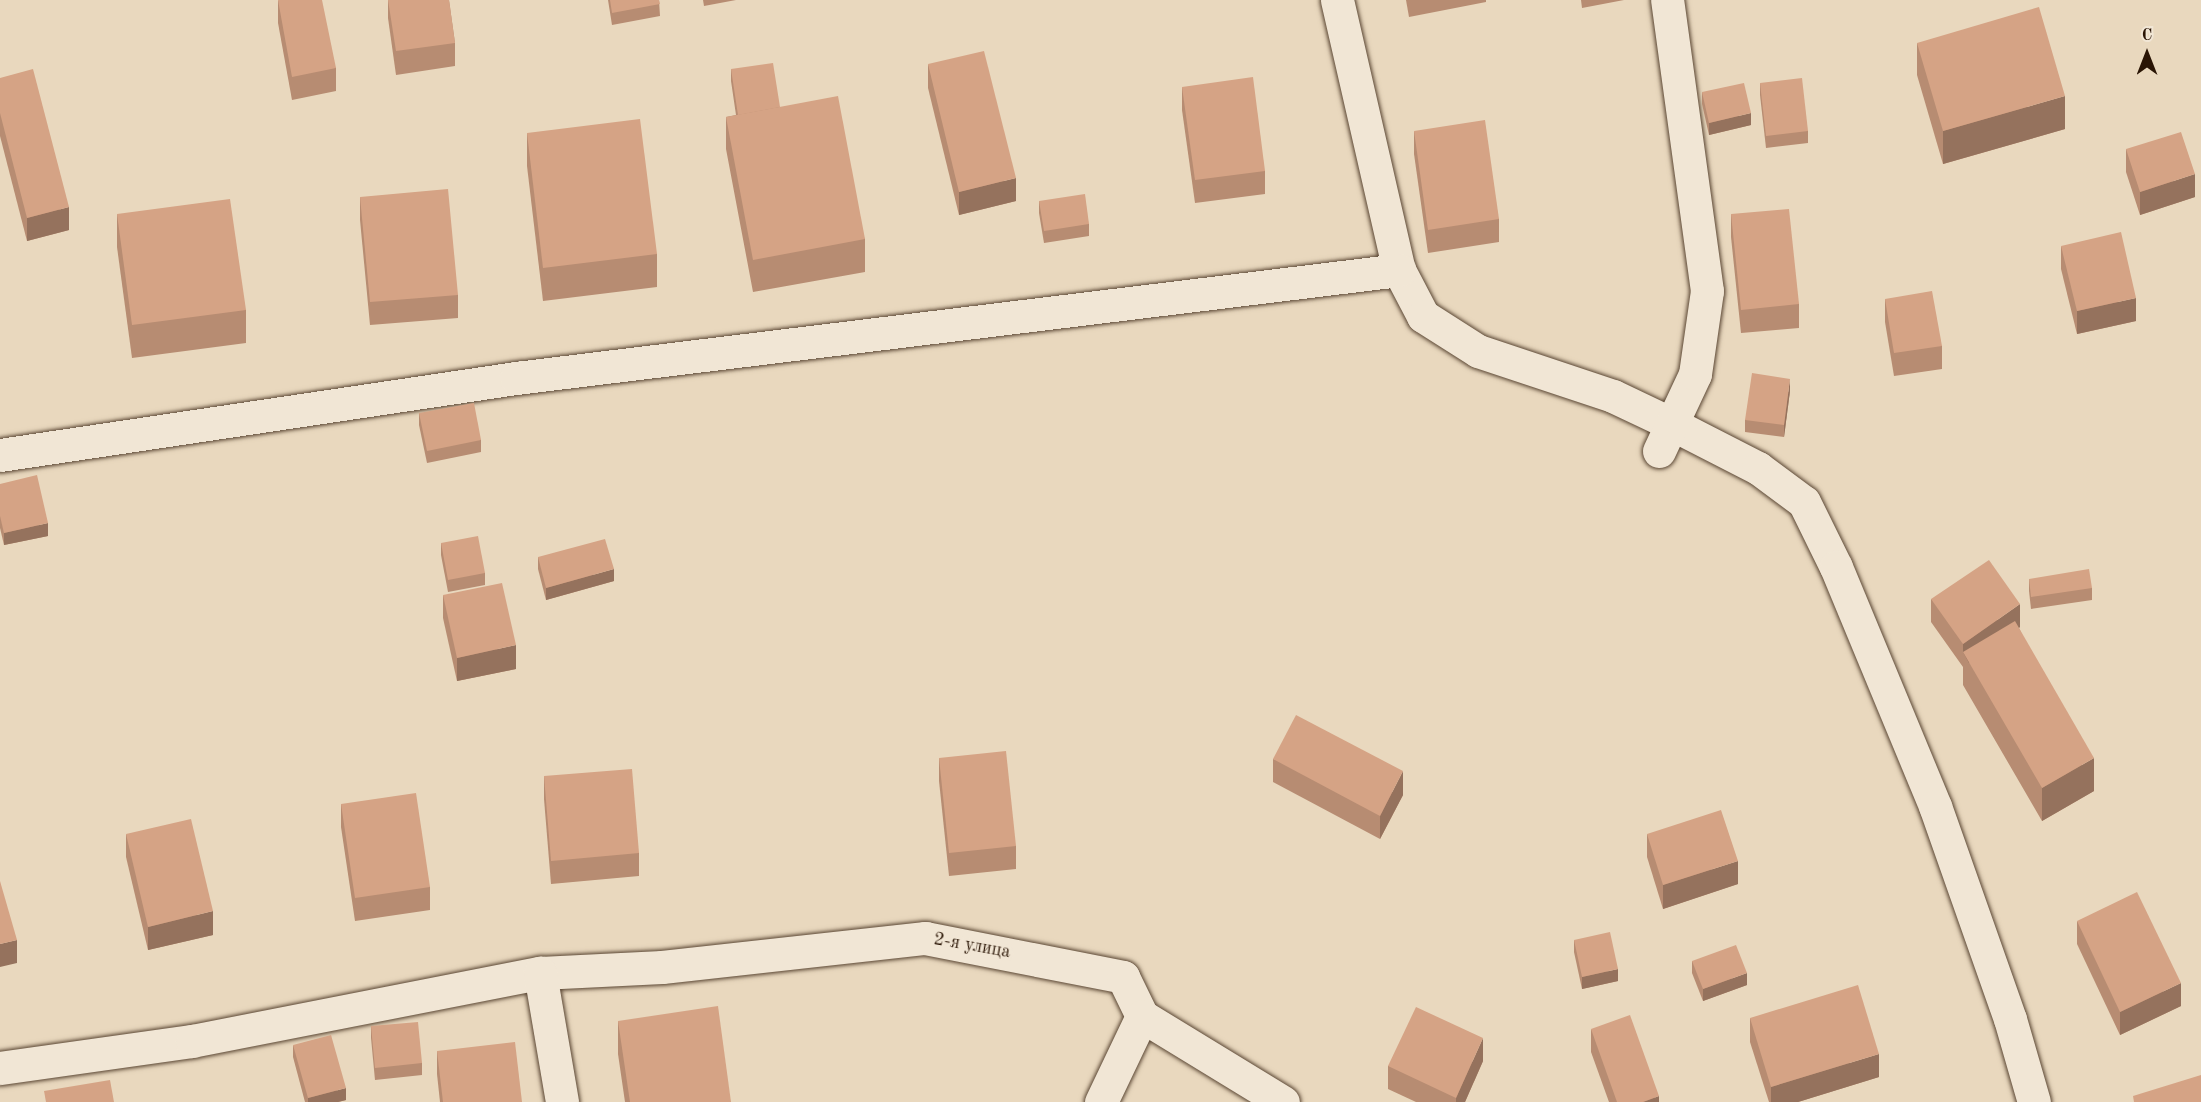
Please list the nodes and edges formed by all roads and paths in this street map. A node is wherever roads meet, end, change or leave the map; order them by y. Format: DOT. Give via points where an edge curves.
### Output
graph roads {
  1 [pos="1337,0"];
  2 [pos="1667,0"];
  3 [pos="1399,270"];
  4 [pos="1665,437"];
  5 [pos="0,455"];
  6 [pos="540,973"];
  7 [pos="1142,1016"];
  8 [pos="0,1068"];
  9 [pos="562,1102"];
  10 [pos="1101,1102"];
  11 [pos="1283,1102"];
  12 [pos="2032,1102"];
  1 -- 3 [label="street"];
  2 -- 4 [label="street" via="1707,291 1695,374"];
  3 -- 4 [label="street" via="1423,316 1478,351 1613,396"];
  3 -- 5 [label="street" via="516,378"];
  4 -- 12 [label="street" via="1758,468 1804,502 1836,567 1935,806 2010,1019"];
  6 -- 7 [label="street, 2-я улица" via="662,967 925,938 1123,976"];
  6 -- 8 [label="street" via="192,1041"];
  6 -- 9 [label="street"];
  7 -- 10 [label="street"];
  7 -- 11 [label="street"];
}
